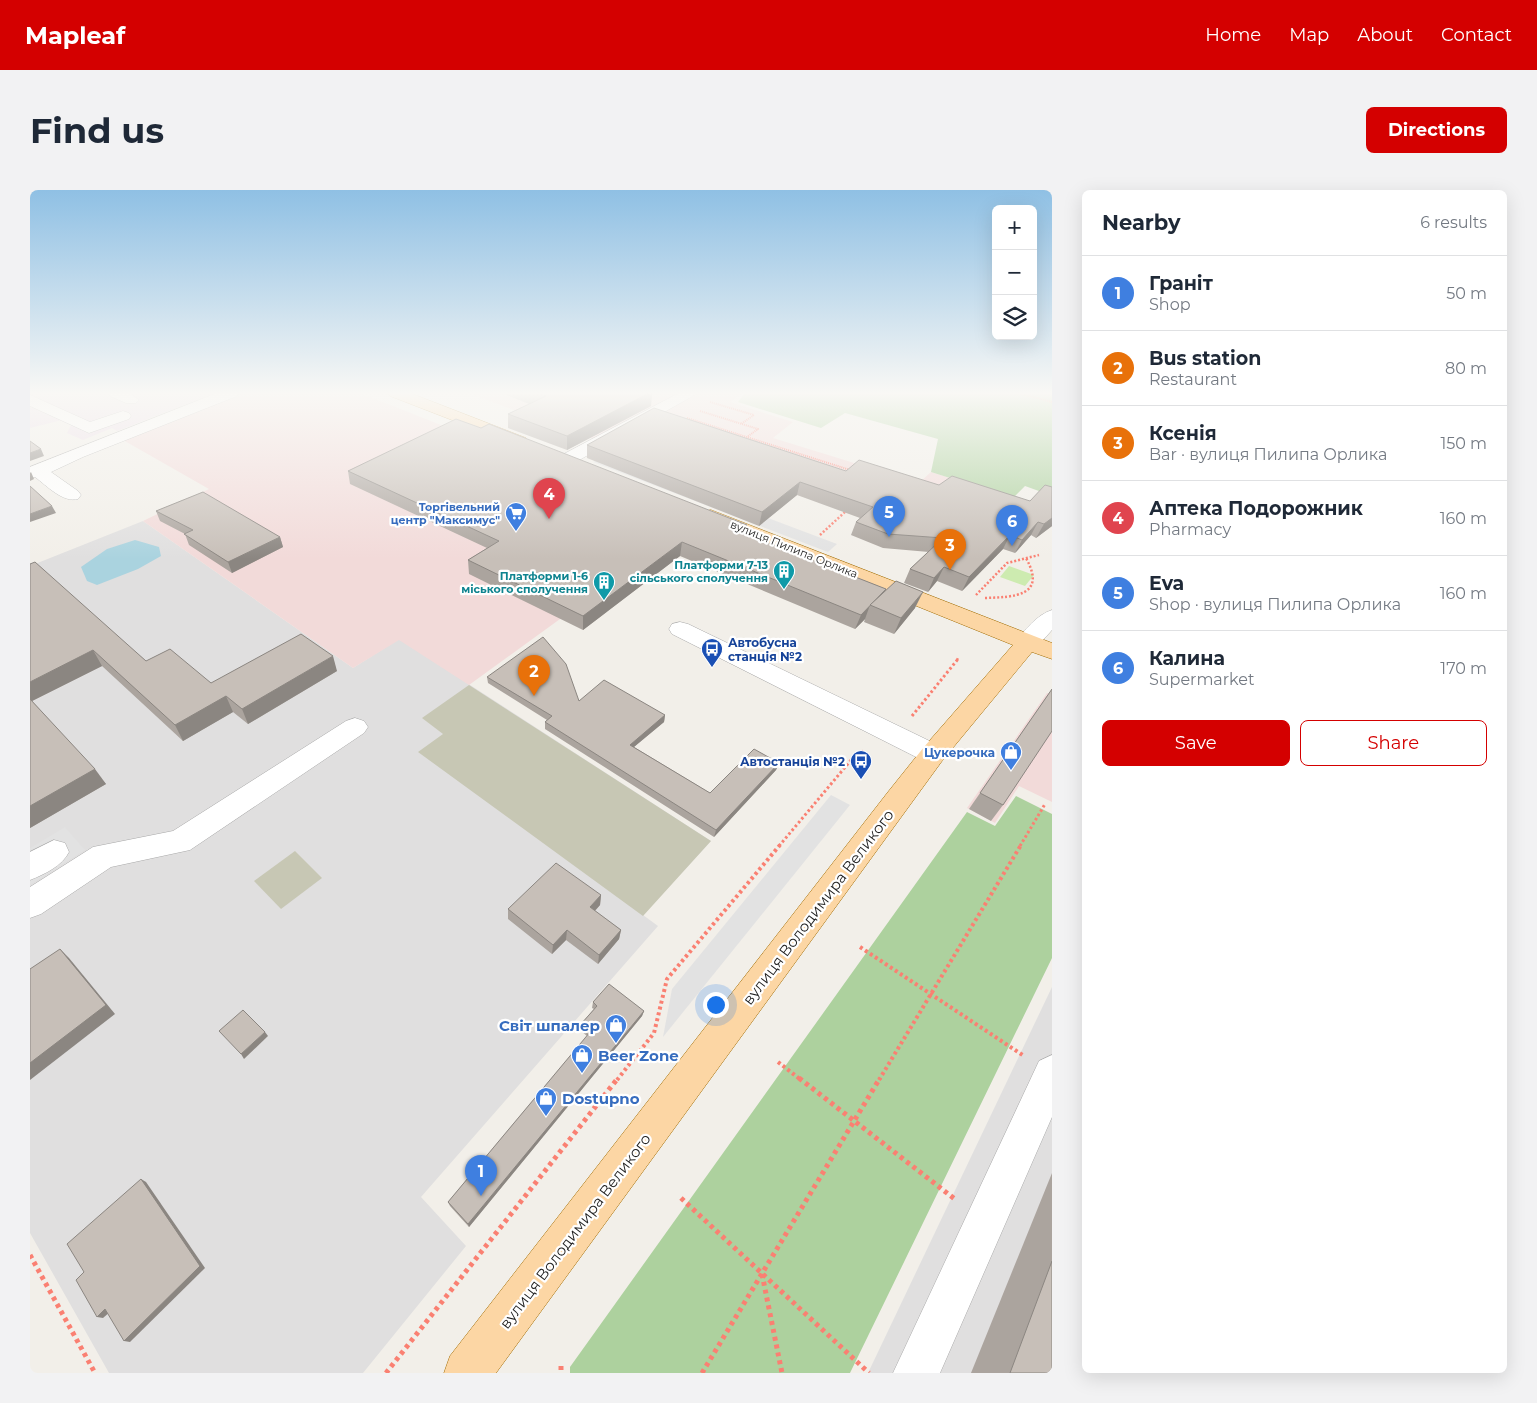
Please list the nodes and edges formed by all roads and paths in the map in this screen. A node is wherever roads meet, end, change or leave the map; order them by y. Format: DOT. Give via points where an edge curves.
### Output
graph roads {
  1 [pos="90,448"];
  2 [pos="540,448"];
  3 [pos="588,448"];
  4 [pos="782,448"];
  5 [pos="568,459"];
  6 [pos="587,466"];
  7 [pos="34,472"];
  8 [pos="844,476"];
  9 [pos="72,495"];
  10 [pos="847,510"];
  11 [pos="698,511"];
  12 [pos="828,538"];
  13 [pos="1039,555"];
  14 [pos="1026,558"];
  15 [pos="1052,617"];
  16 [pos="680,629"];
  17 [pos="1027,643"];
  18 [pos="1052,652"];
  19 [pos="958,658"];
  20 [pos="354,727"];
  21 [pos="889,733"];
  22 [pos="933,754"];
  23 [pos="1045,804"];
  24 [pos="30,904"];
  25 [pos="860,947"];
  26 [pos="931,994"];
  27 [pos="778,1062"];
  28 [pos="1040,1066"];
  29 [pos="854,1121"];
  30 [pos="681,1198"];
  31 [pos="984,1222"];
  32 [pos="30,1255"];
  33 [pos="762,1274"];
  34 [pos="477,1365"];
  35 [pos="561,1366"];
  36 [pos="95,1373"];
  37 [pos="386,1373"];
  38 [pos="561,1373"];
  39 [pos="702,1373"];
  40 [pos="782,1373"];
  41 [pos="869,1373"];
  42 [pos="916,1373"];
  1 -- 7 [label="street"];
  2 -- 5 [label="main road"];
  3 -- 5 [label="street"];
  4 -- 8 [label="path" via="851,470"];
  5 -- 6 [label="main road"];
  7 -- 9 [label="street"];
  10 -- 12 [label="path" via="820,535"];
  11 -- 17 [label="main road, вулиця Пилипа Орлика"];
  13 -- 14 [label="path"];
  14 -- 14 [label="path" via="1007,563 974,598 1012,596 1026,591 1033,585 1035,577"];
  15 -- 17 [label="street, вулиця Володимира Великого"];
  16 -- 21 [label="street"];
  17 -- 18 [label="main road, вулиця Пилипа Орлика"];
  17 -- 22 [label="main road, вулиця Володимира Великого"];
  19 -- 21 [label="path" via="909,720"];
  20 -- 24 [label="street" via="180,842 104,856"];
  21 -- 22 [label="street"];
  21 -- 37 [label="path" via="852,759 667,980 654,1033"];
  22 -- 34 [label="main road, вулиця Володимира Великого"];
  23 -- 26 [label="path"];
  25 -- 26 [label="path"];
  26 -- 28 [label="path"];
  26 -- 29 [label="path"];
  27 -- 29 [label="path"];
  28 -- 31 [label="street"];
  29 -- 31 [label="path"];
  29 -- 33 [label="path"];
  30 -- 33 [label="path"];
  31 -- 42 [label="street"];
  32 -- 36 [label="path"];
  33 -- 39 [label="path"];
  33 -- 40 [label="path"];
  33 -- 41 [label="path"];
  35 -- 38 [label="path"];
}
